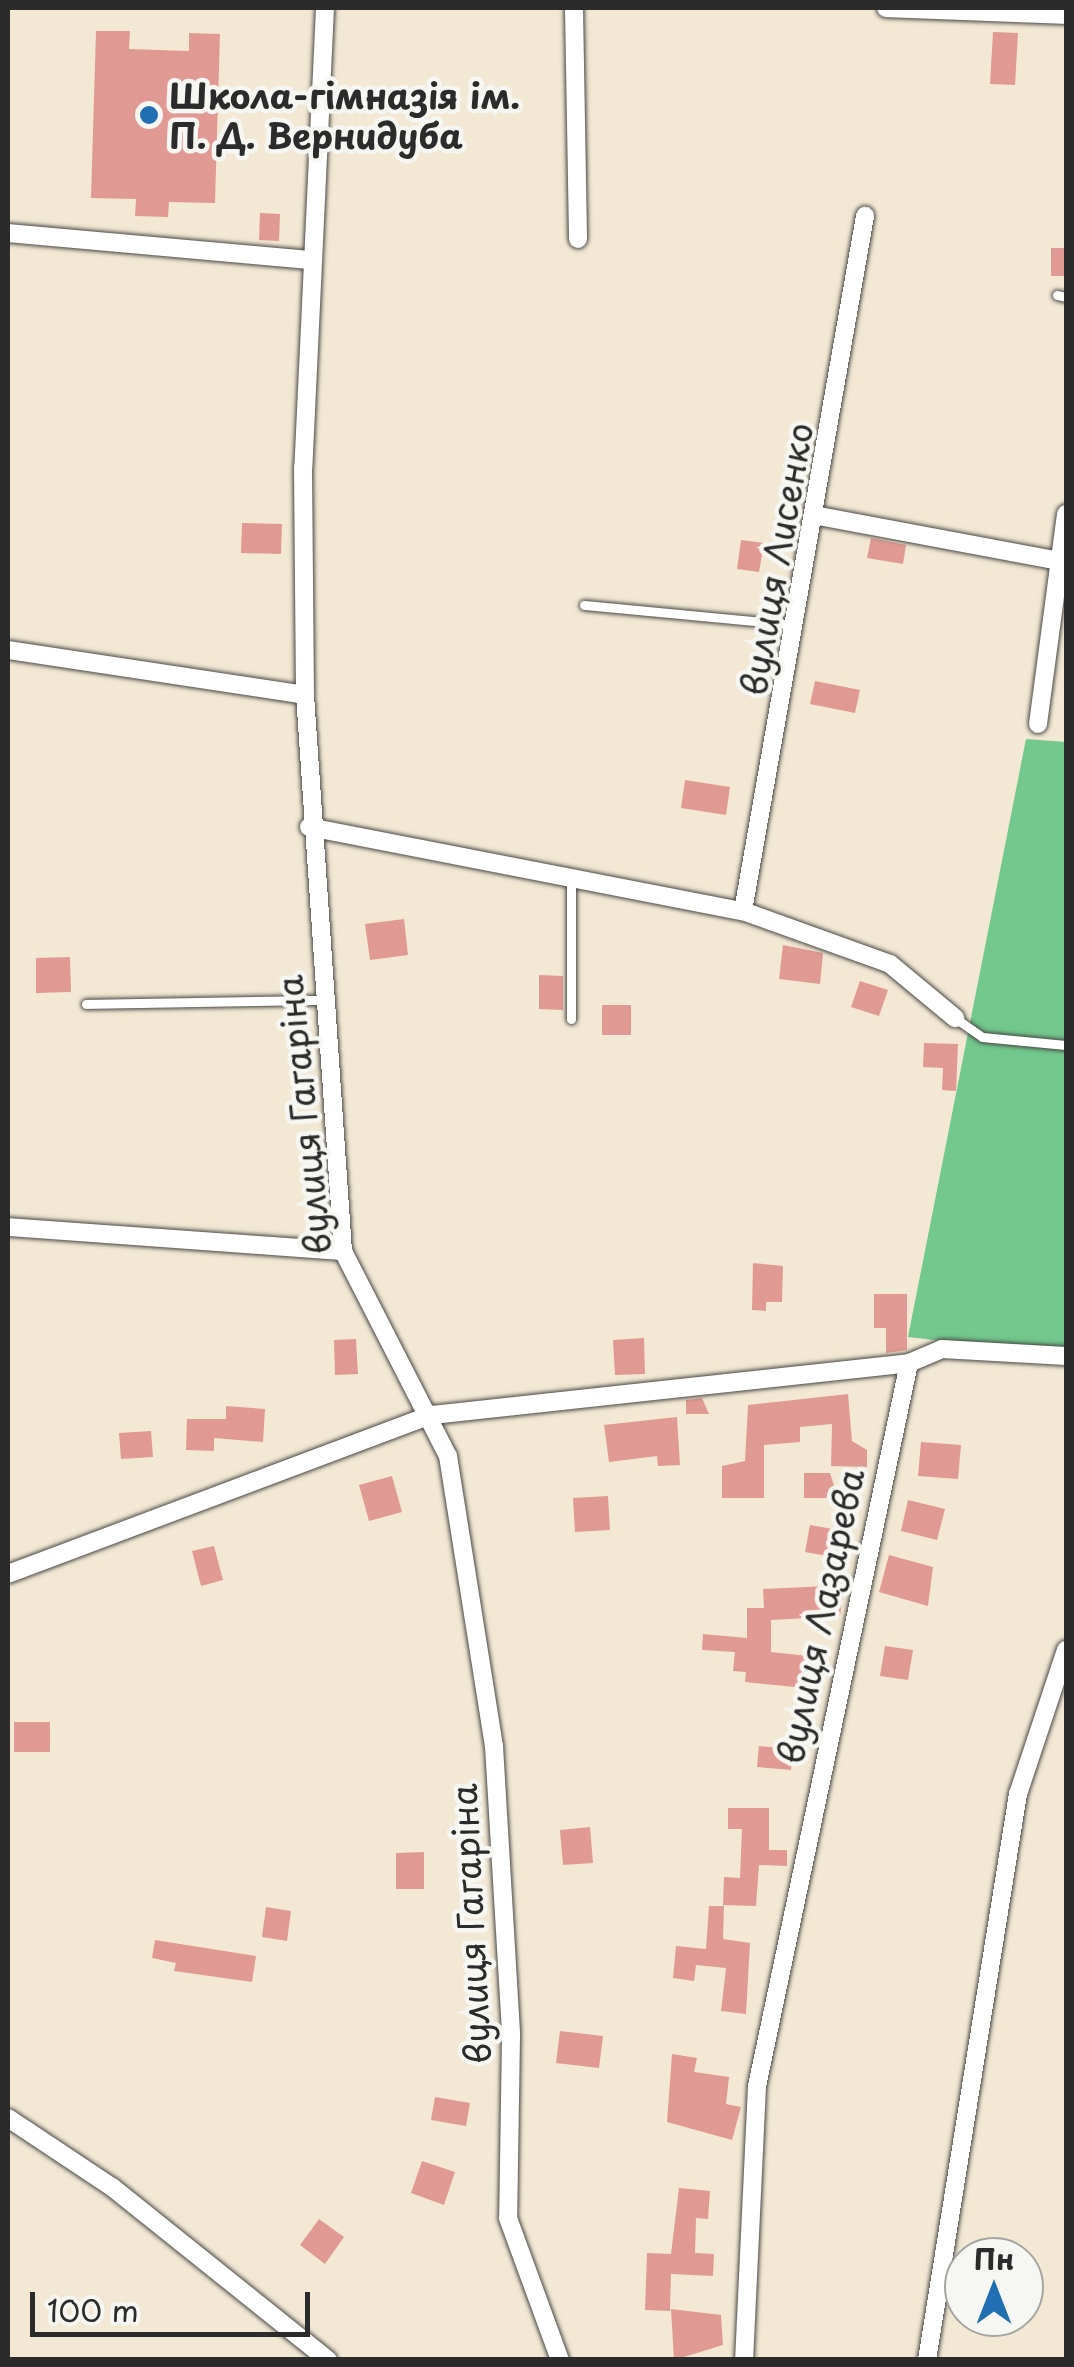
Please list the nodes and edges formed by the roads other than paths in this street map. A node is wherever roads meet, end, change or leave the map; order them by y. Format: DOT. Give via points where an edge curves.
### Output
graph roads {
  1 [pos="325,8"];
  2 [pos="574,8"];
  3 [pos="886,8"];
  4 [pos="1066,15"];
  5 [pos="865,216"];
  6 [pos="8,233"];
  7 [pos="578,239"];
  8 [pos="312,260"];
  9 [pos="1066,514"];
  10 [pos="820,516"];
  11 [pos="1054,560"];
  12 [pos="584,605"];
  13 [pos="798,626"];
  14 [pos="8,650"];
  15 [pos="306,695"];
  16 [pos="1038,724"];
  17 [pos="309,828"];
  18 [pos="571,877"];
  19 [pos="743,911"];
  20 [pos="323,1000"];
  21 [pos="86,1004"];
  22 [pos="955,1018"];
  23 [pos="571,1020"];
  24 [pos="1066,1045"];
  25 [pos="8,1227"];
  26 [pos="342,1252"];
  27 [pos="1066,1356"];
  28 [pos="909,1363"];
  29 [pos="432,1415"];
  30 [pos="8,1574"];
  31 [pos="1066,1650"];
  32 [pos="8,2118"];
  33 [pos="328,2360"];
  34 [pos="560,2360"];
  35 [pos="744,2360"];
  36 [pos="927,2360"];
  1 -- 8 [label="street, вулиця Гагаріна"];
  2 -- 7 [label="street"];
  3 -- 4 [label="street"];
  5 -- 10 [label="street, вулиця Лисенко"];
  6 -- 8 [label="street"];
  8 -- 15 [label="street, вулиця Гагаріна"];
  9 -- 11 [label="street"];
  10 -- 11 [label="street"];
  10 -- 13 [label="street, вулиця Лисенко"];
  11 -- 16 [label="street"];
  12 -- 13 [label="lane"];
  13 -- 19 [label="street, вулиця Лисенко"];
  14 -- 15 [label="street"];
  15 -- 17 [label="street, вулиця Гагаріна"];
  17 -- 18 [label="street"];
  17 -- 20 [label="street, вулиця Гагаріна"];
  18 -- 19 [label="street"];
  18 -- 23 [label="lane"];
  19 -- 22 [label="street" via="890,964"];
  20 -- 21 [label="lane"];
  20 -- 26 [label="street, вулиця Гагаріна"];
  22 -- 24 [label="lane" via="982,1037"];
  25 -- 26 [label="street"];
  26 -- 29 [label="street, вулиця Гагаріна"];
  27 -- 28 [label="street" via="942,1350"];
  28 -- 29 [label="street"];
  28 -- 35 [label="street, вулиця Лазарева" via="757,2086"];
  29 -- 30 [label="street"];
  29 -- 34 [label="street, вулиця Гагаріна" via="448,1456 494,1746 511,2036 508,2218"];
  31 -- 36 [label="street" via="1018,1794"];
  32 -- 33 [label="street" via="112,2187"];
}
